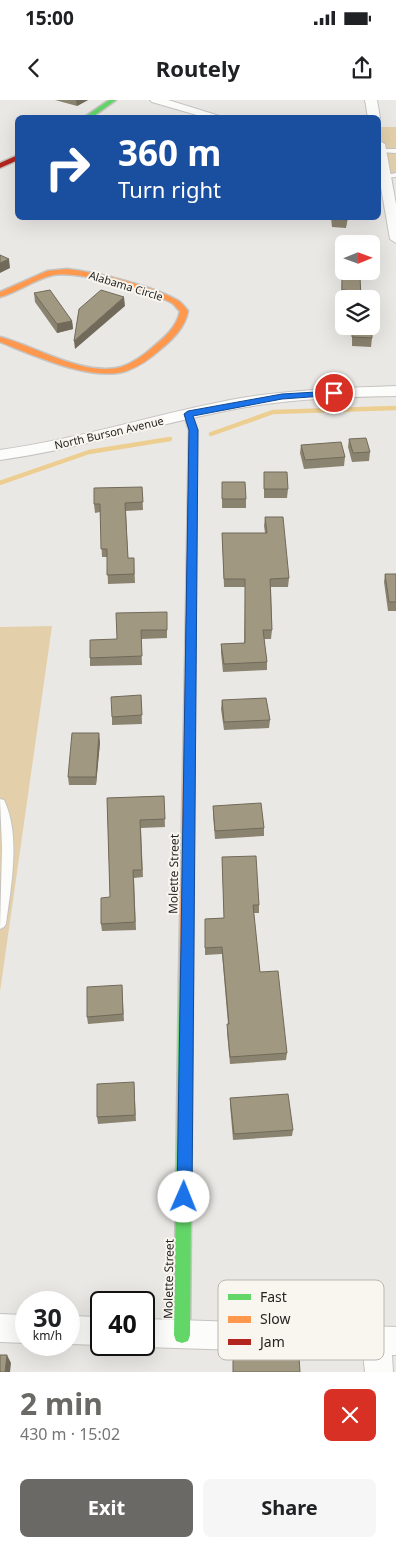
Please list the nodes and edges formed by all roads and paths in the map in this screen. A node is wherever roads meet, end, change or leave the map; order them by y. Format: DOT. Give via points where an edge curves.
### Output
graph roads {
  1 [pos="113,100"];
  2 [pos="156,100"];
  3 [pos="371,100"];
  4 [pos="90,115"];
  5 [pos="211,115"];
  6 [pos="374,115"];
  7 [pos="396,151"];
  8 [pos="381,154"];
  9 [pos="381,156"];
  10 [pos="15,158"];
  11 [pos="0,166"];
  12 [pos="390,175"];
  13 [pos="396,237"];
  14 [pos="0,295"];
  15 [pos="0,339"];
  16 [pos="396,390"];
  17 [pos="188,414"];
  18 [pos="0,455"];
  19 [pos="0,803"];
  20 [pos="0,924"];
  21 [pos="0,1328"];
  22 [pos="15,1329"];
  23 [pos="155,1333"];
  24 [pos="182,1334"];
  25 [pos="218,1335"];
  1 -- 4 [label="street"];
  2 -- 5 [label="street"];
  3 -- 6 [label="street"];
  7 -- 8 [label="lane"];
  9 -- 12 [label="street"];
  10 -- 11 [label="street"];
  12 -- 13 [label="street"];
  14 -- 15 [label="street, Alabama Circle" via="50,273 67,271 93,275 175,302 184,311 184,320 142,362 112,372 86,370"];
  16 -- 17 [label="street, North Burson Avenue" via="282,396"];
  17 -- 18 [label="street, North Burson Avenue" via="69,444"];
  17 -- 24 [label="street, Molette Street" via="193,430"];
  19 -- 20 [label="lane" via="6,820 8,851"];
  21 -- 22 [label="street"];
  23 -- 24 [label="street"];
  24 -- 25 [label="street"];
}
